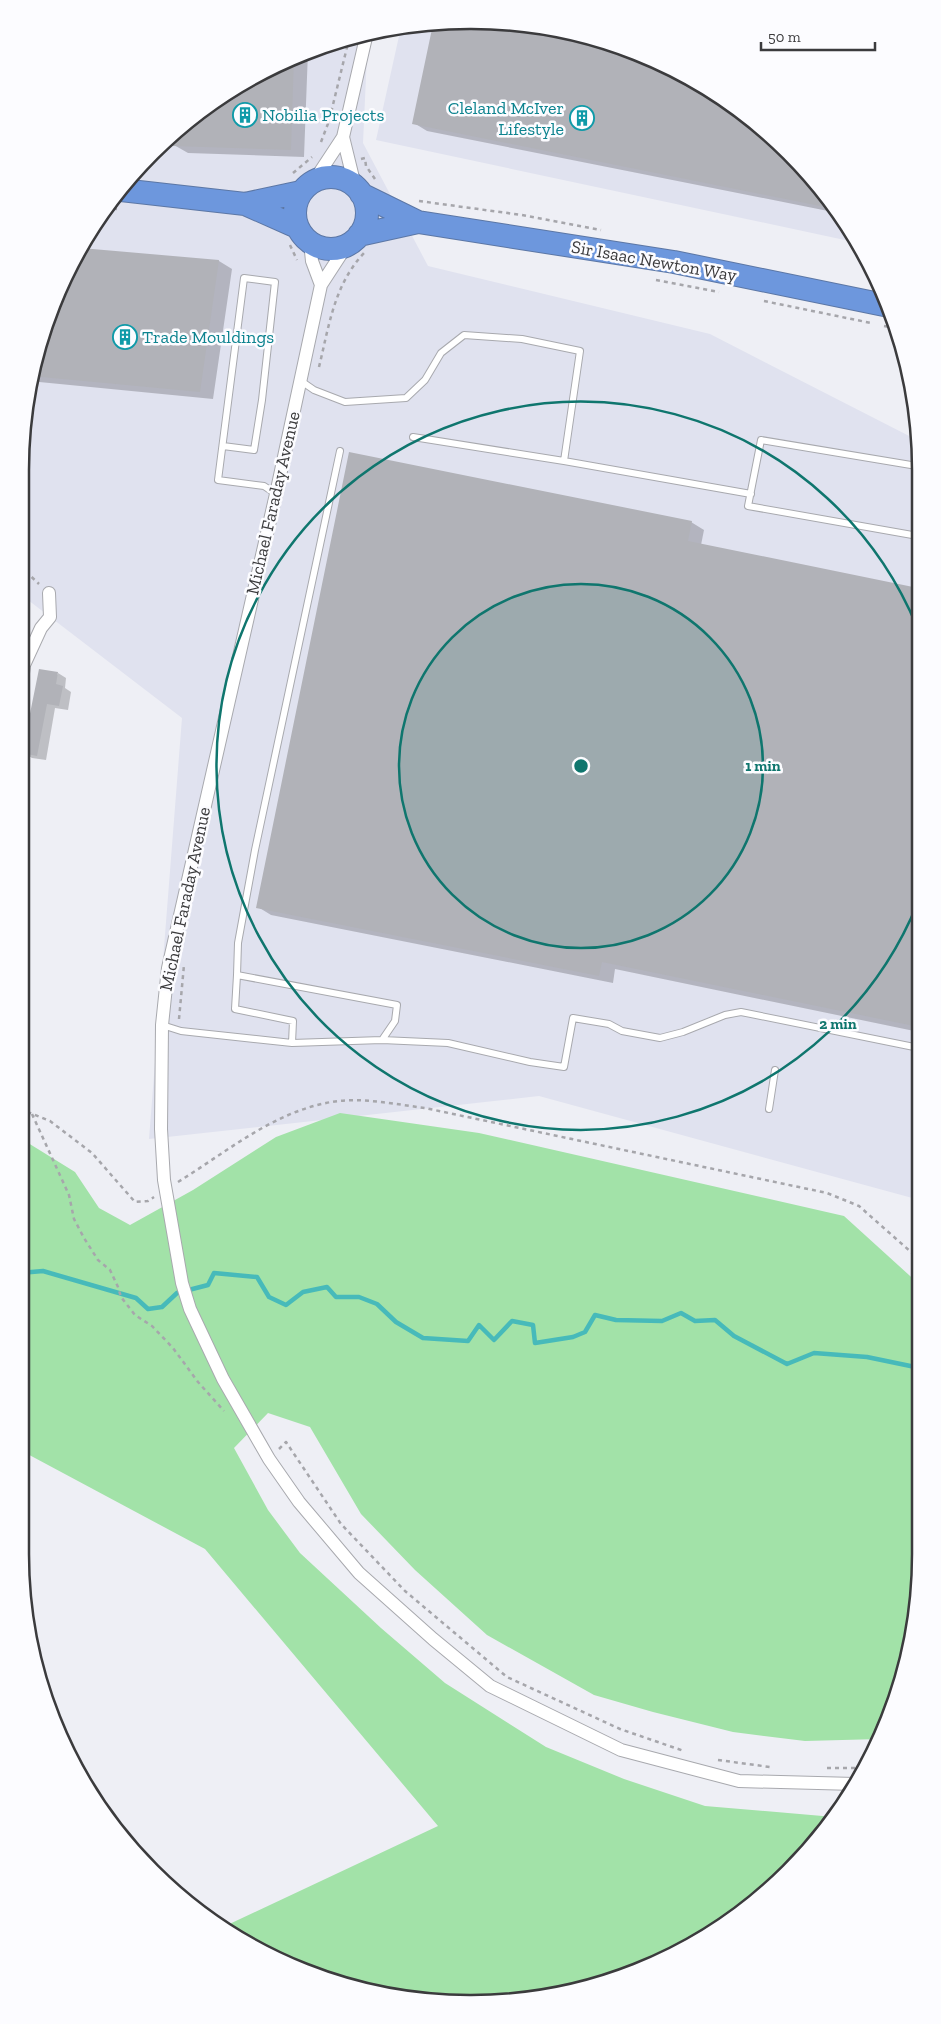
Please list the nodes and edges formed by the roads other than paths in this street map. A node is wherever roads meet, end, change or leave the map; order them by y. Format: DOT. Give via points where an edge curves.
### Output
graph roads {
  1 [pos="365,42"];
  2 [pos="343,137"];
  3 [pos="301,183"];
  4 [pos="365,188"];
  5 [pos="129,191"];
  6 [pos="245,204"];
  7 [pos="418,222"];
  8 [pos="304,234"];
  9 [pos="353,240"];
  10 [pos="321,285"];
  11 [pos="880,304"];
  12 [pos="301,381"];
  13 [pos="413,437"];
  14 [pos="223,446"];
  15 [pos="340,451"];
  16 [pos="564,461"];
  17 [pos="912,465"];
  18 [pos="276,494"];
  19 [pos="751,494"];
  20 [pos="912,535"];
  21 [pos="49,593"];
  22 [pos="29,654"];
  23 [pos="238,975"];
  24 [pos="162,1024"];
  25 [pos="382,1040"];
  26 [pos="292,1042"];
  27 [pos="912,1047"];
  28 [pos="776,1070"];
  29 [pos="769,1109"];
  30 [pos="847,1784"];
  1 -- 2 [label="street"];
  2 -- 3 [label="street"];
  2 -- 4 [label="street"];
  3 -- 4 [label="highway" via="335,177"];
  3 -- 6 [label="highway"];
  3 -- 8 [label="highway" via="295,209"];
  4 -- 7 [label="highway, Sir Isaac Newton Way"];
  4 -- 9 [label="highway" via="364,226"];
  5 -- 6 [label="highway"];
  6 -- 8 [label="highway"];
  7 -- 9 [label="highway, Sir Isaac Newton Way"];
  7 -- 11 [label="highway, Sir Isaac Newton Way" via="674,262"];
  8 -- 9 [label="highway" via="328,249"];
  8 -- 10 [label="street"];
  9 -- 10 [label="street"];
  10 -- 12 [label="street, Michael Faraday Avenue"];
  12 -- 16 [label="lane" via="314,390 345,402 406,398 425,380 441,353 464,335 522,339 580,351"];
  12 -- 18 [label="street, Michael Faraday Avenue"];
  13 -- 16 [label="lane"];
  14 -- 14 [label="lane" via="244,278 275,282 254,450"];
  14 -- 18 [label="lane" via="218,480 264,486"];
  15 -- 23 [label="lane" via="255,850 238,943"];
  16 -- 19 [label="lane"];
  17 -- 19 [label="lane" via="761,440"];
  18 -- 24 [label="street, Michael Faraday Avenue" via="170,960"];
  19 -- 20 [label="lane" via="748,506"];
  21 -- 22 [label="street" via="50,617"];
  23 -- 25 [label="lane" via="397,1005 395,1021"];
  23 -- 26 [label="lane" via="234,1009 293,1022"];
  24 -- 26 [label="lane" via="178,1030"];
  24 -- 30 [label="street, Michael Faraday Avenue" via="160,1108 166,1190 188,1301 223,1379 268,1459 299,1502 359,1573 490,1686 621,1750 739,1781"];
  25 -- 26 [label="lane"];
  25 -- 27 [label="lane" via="448,1043 564,1067 573,1018 660,1038 742,1012"];
  28 -- 29 [label="lane"];
}
